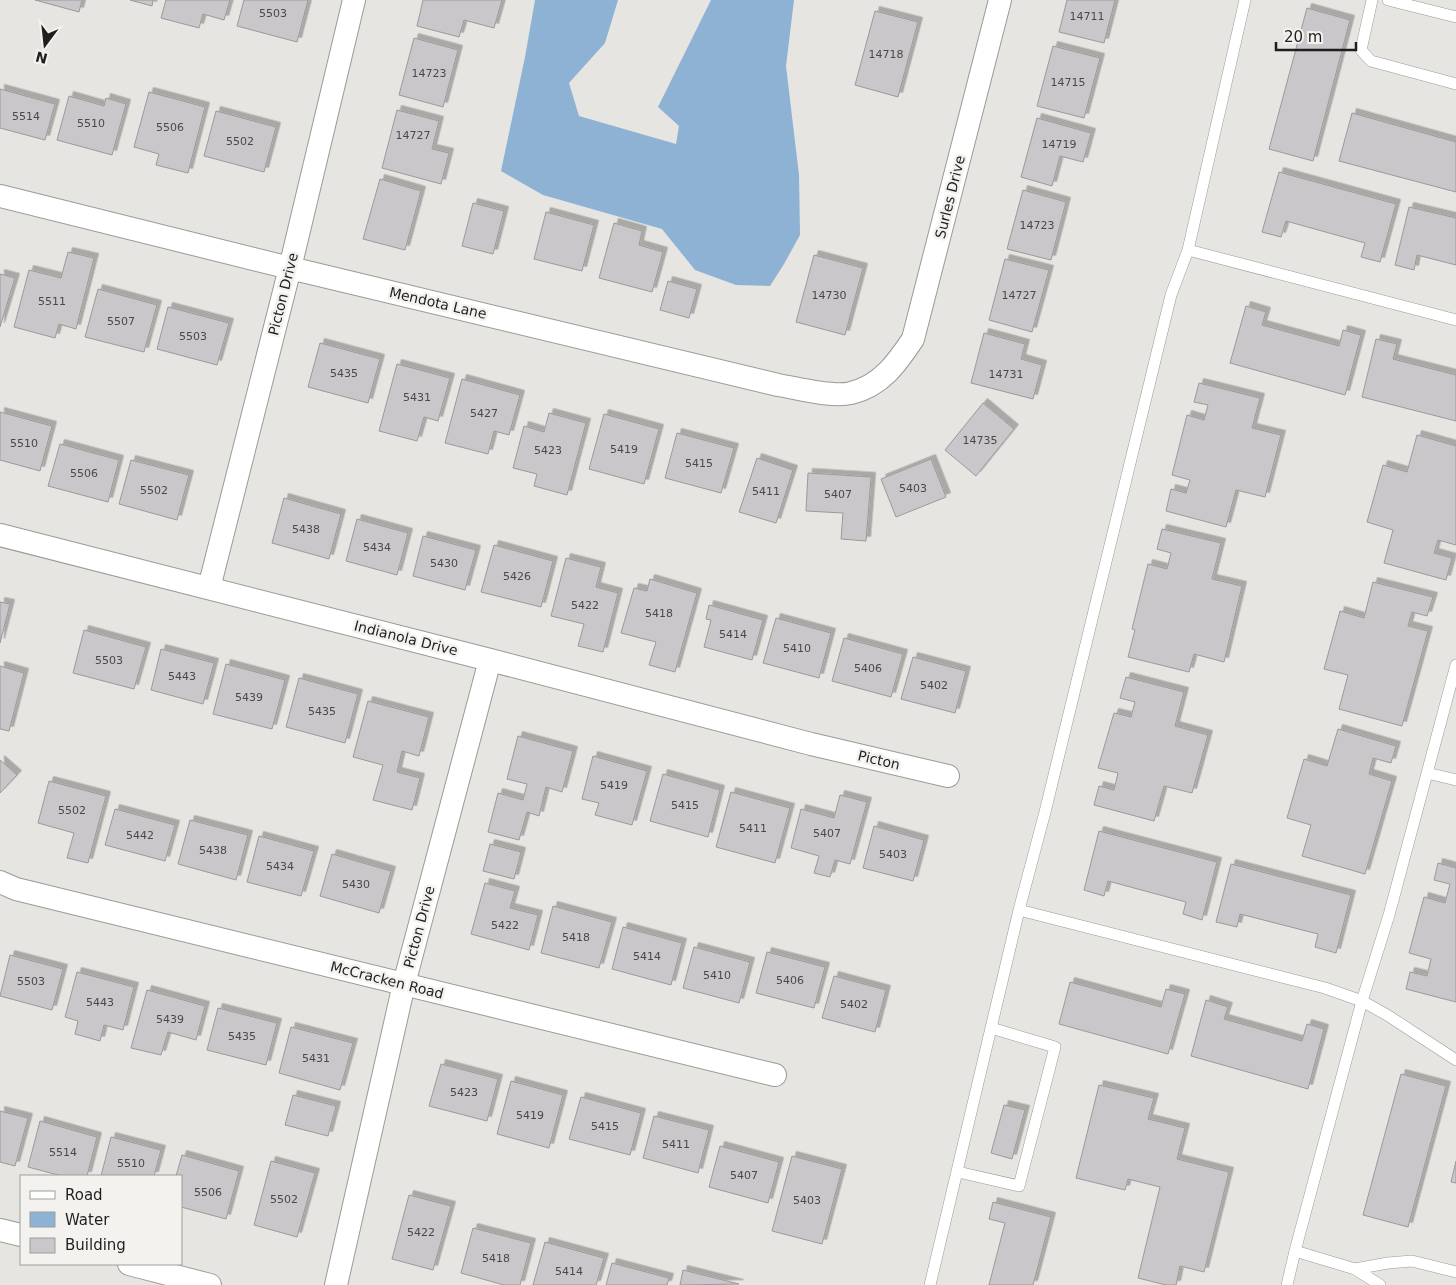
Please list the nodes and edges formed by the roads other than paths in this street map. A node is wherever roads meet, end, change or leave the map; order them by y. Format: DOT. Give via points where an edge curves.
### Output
graph roads {
  1 [pos="354,0"];
  2 [pos="1000,0"];
  3 [pos="1245,0"];
  4 [pos="1372,0"];
  5 [pos="1388,0"];
  6 [pos="1423,4"];
  7 [pos="1456,17"];
  8 [pos="1456,84"];
  9 [pos="0,196"];
  10 [pos="1188,250"];
  11 [pos="290,268"];
  12 [pos="1456,320"];
  13 [pos="876,383"];
  14 [pos="0,535"];
  15 [pos="209,588"];
  16 [pos="490,660"];
  17 [pos="1456,665"];
  18 [pos="811,744"];
  19 [pos="1427,773"];
  20 [pos="948,776"];
  21 [pos="1456,780"];
  22 [pos="0,882"];
  23 [pos="1019,910"];
  24 [pos="404,984"];
  25 [pos="1362,1001"];
  26 [pos="991,1028"];
  27 [pos="1456,1060"];
  28 [pos="775,1075"];
  29 [pos="958,1172"];
  30 [pos="0,1230"];
  31 [pos="20,1236"];
  32 [pos="1295,1251"];
  33 [pos="133,1265"];
  34 [pos="1355,1269"];
  35 [pos="1456,1272"];
  36 [pos="210,1285"];
  37 [pos="336,1285"];
  38 [pos="930,1285"];
  39 [pos="1287,1285"];
  40 [pos="1380,1285"];
  1 -- 11 [label="street, Picton Drive"];
  2 -- 13 [label="street, Surles Drive" via="914,339 898,362"];
  3 -- 10 [label="lane"];
  4 -- 8 [label="lane" via="1361,50 1371,61"];
  5 -- 6 [label="lane"];
  6 -- 7 [label="lane"];
  9 -- 11 [label="street, Mendota Lane"];
  10 -- 12 [label="lane"];
  10 -- 23 [label="lane" via="1171,295"];
  11 -- 13 [label="street, Mendota Lane" via="778,385 826,394 850,394"];
  11 -- 15 [label="street, Picton Drive"];
  14 -- 15 [label="street, Indianola Drive"];
  15 -- 16 [label="street, Indianola Drive"];
  16 -- 18 [label="street, Indianola Drive"];
  16 -- 24 [label="street, Picton Drive"];
  17 -- 19 [label="lane"];
  18 -- 20 [label="street, Picton"];
  19 -- 21 [label="lane"];
  19 -- 25 [label="lane"];
  22 -- 24 [label="street, McCracken Road" via="16,889"];
  23 -- 25 [label="lane" via="1325,988"];
  23 -- 26 [label="lane"];
  24 -- 28 [label="street, McCracken Road"];
  24 -- 37 [label="street, Picton Drive"];
  25 -- 27 [label="lane"];
  25 -- 32 [label="lane"];
  26 -- 29 [label="lane"];
  26 -- 29 [label="lane" via="1054,1047 1019,1186"];
  29 -- 38 [label="lane"];
  30 -- 31 [label="street"];
  32 -- 34 [label="lane"];
  32 -- 39 [label="lane"];
  33 -- 36 [label="street"];
  34 -- 35 [label="lane" via="1412,1261"];
  34 -- 40 [label="lane"];
}
